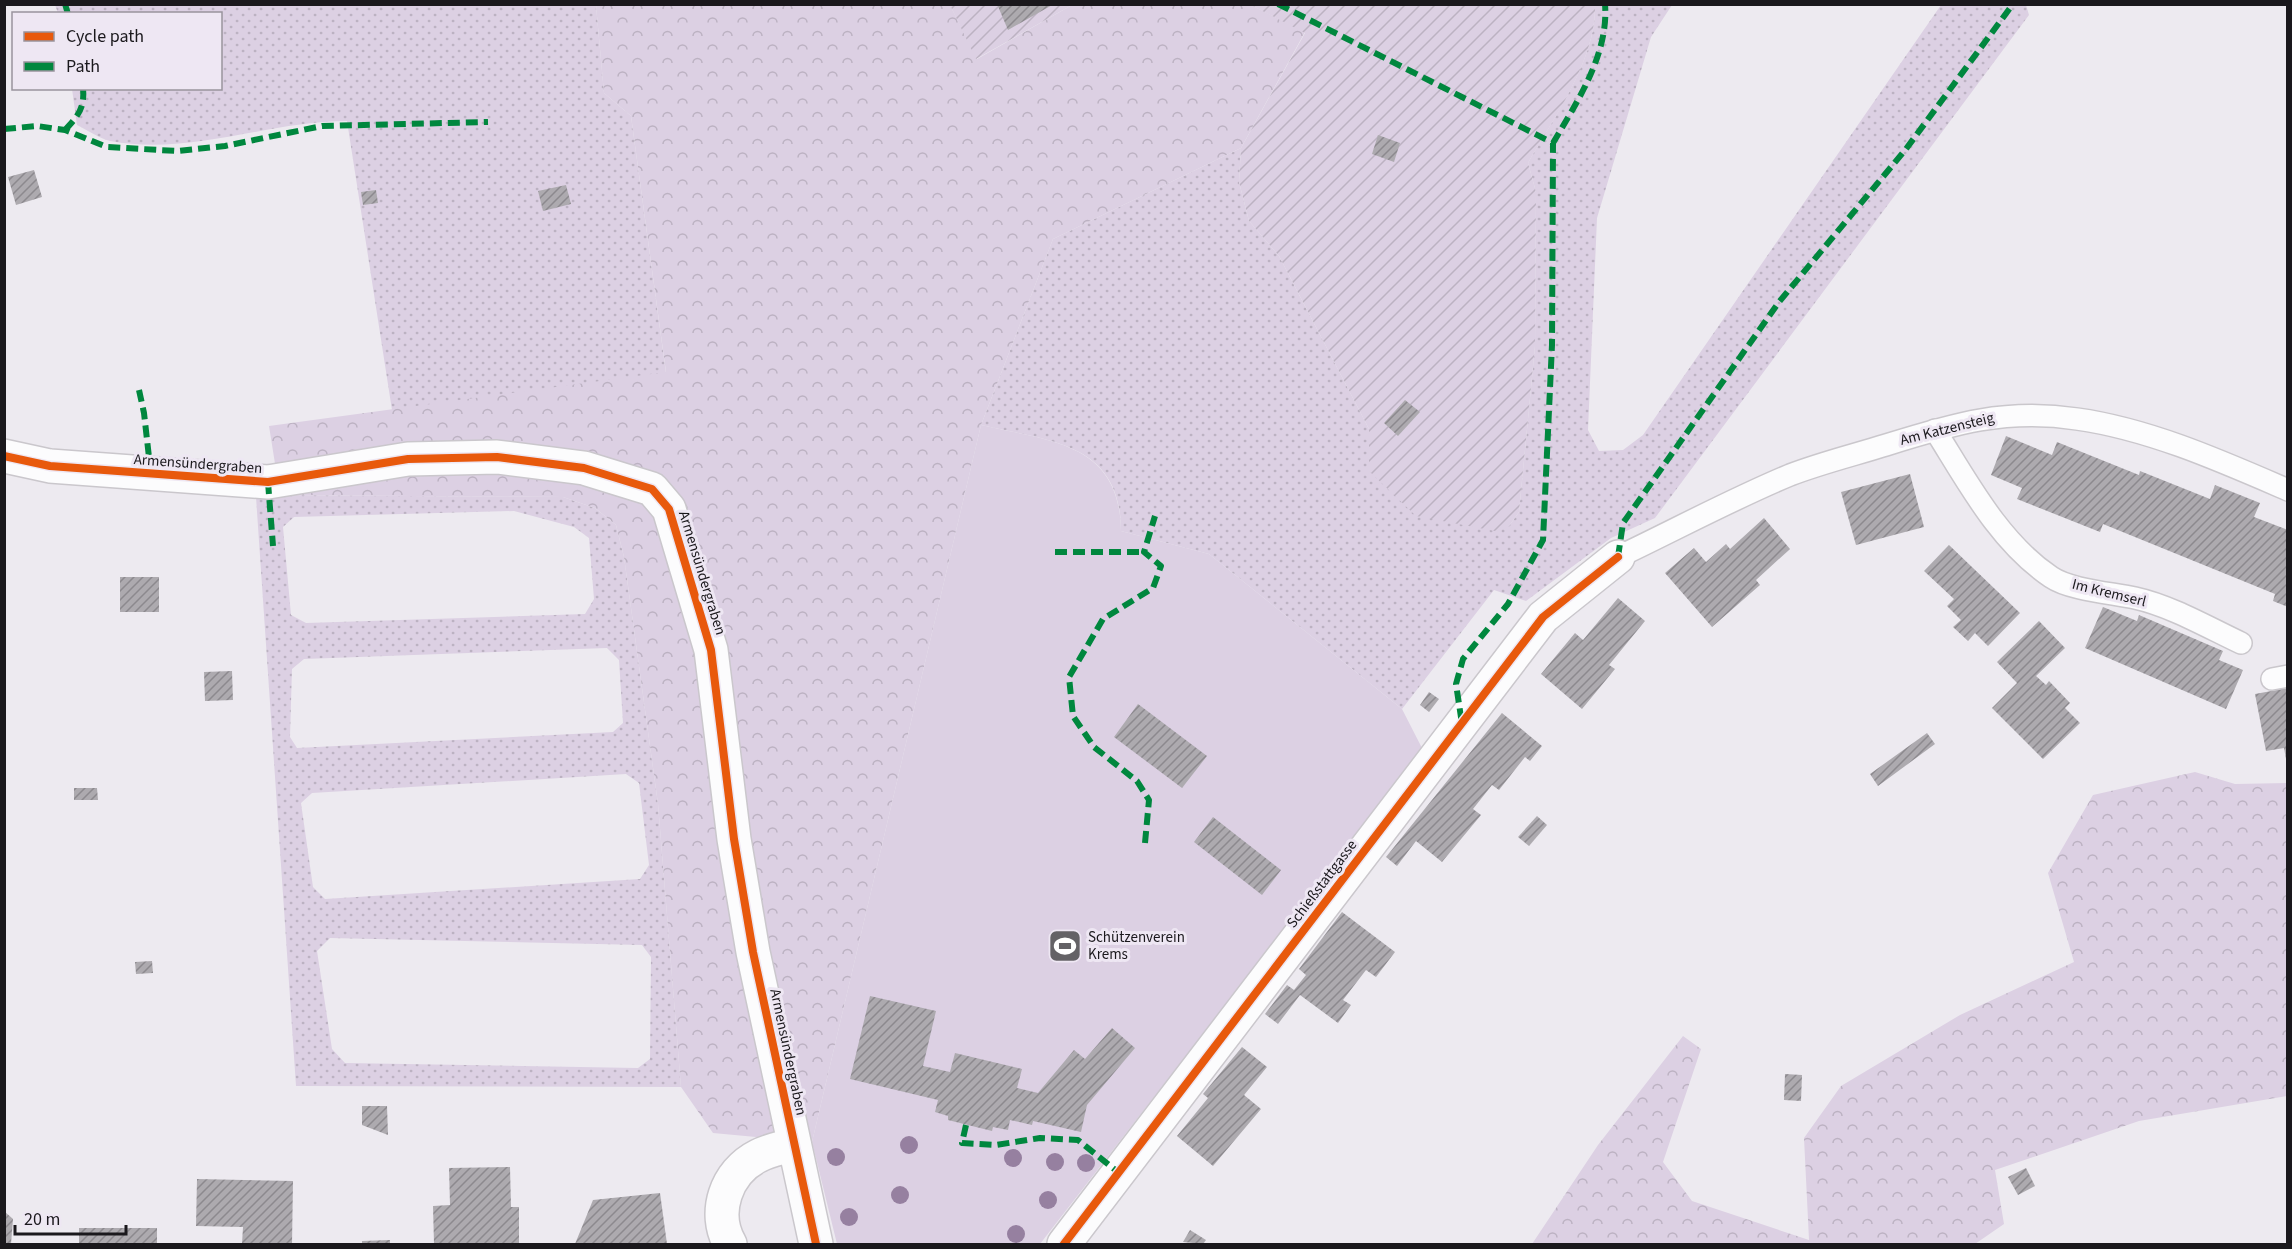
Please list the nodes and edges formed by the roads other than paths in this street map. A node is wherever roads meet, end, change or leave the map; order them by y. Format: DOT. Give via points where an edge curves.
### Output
graph roads {
  1 [pos="1935,430"];
  2 [pos="4,456"];
  3 [pos="2288,490"];
  4 [pos="1618,557"];
  5 [pos="2241,643"];
  6 [pos="794,1144"];
  7 [pos="730,1245"];
  8 [pos="816,1245"];
  9 [pos="1064,1245"];
  1 -- 3 [label="lane, Am Katzensteig" via="1986,417 2078,419 2139,434"];
  1 -- 4 [label="lane, Am Katzensteig" via="1791,475"];
  1 -- 5 [label="lane, Im Kremserl" via="1982,504 2014,545 2052,578 2106,594 2136,598"];
  2 -- 6 [label="street, Armensündergraben" via="73,468 268,482 408,459 497,457 584,468 652,489 669,509 711,650 734,839 753,952"];
  4 -- 9 [label="street, Schießstattgasse" via="1543,617"];
  6 -- 7 [label="street" via="758,1156 735,1174 721,1203 725,1236"];
  6 -- 8 [label="street, Armensündergraben"];
}
